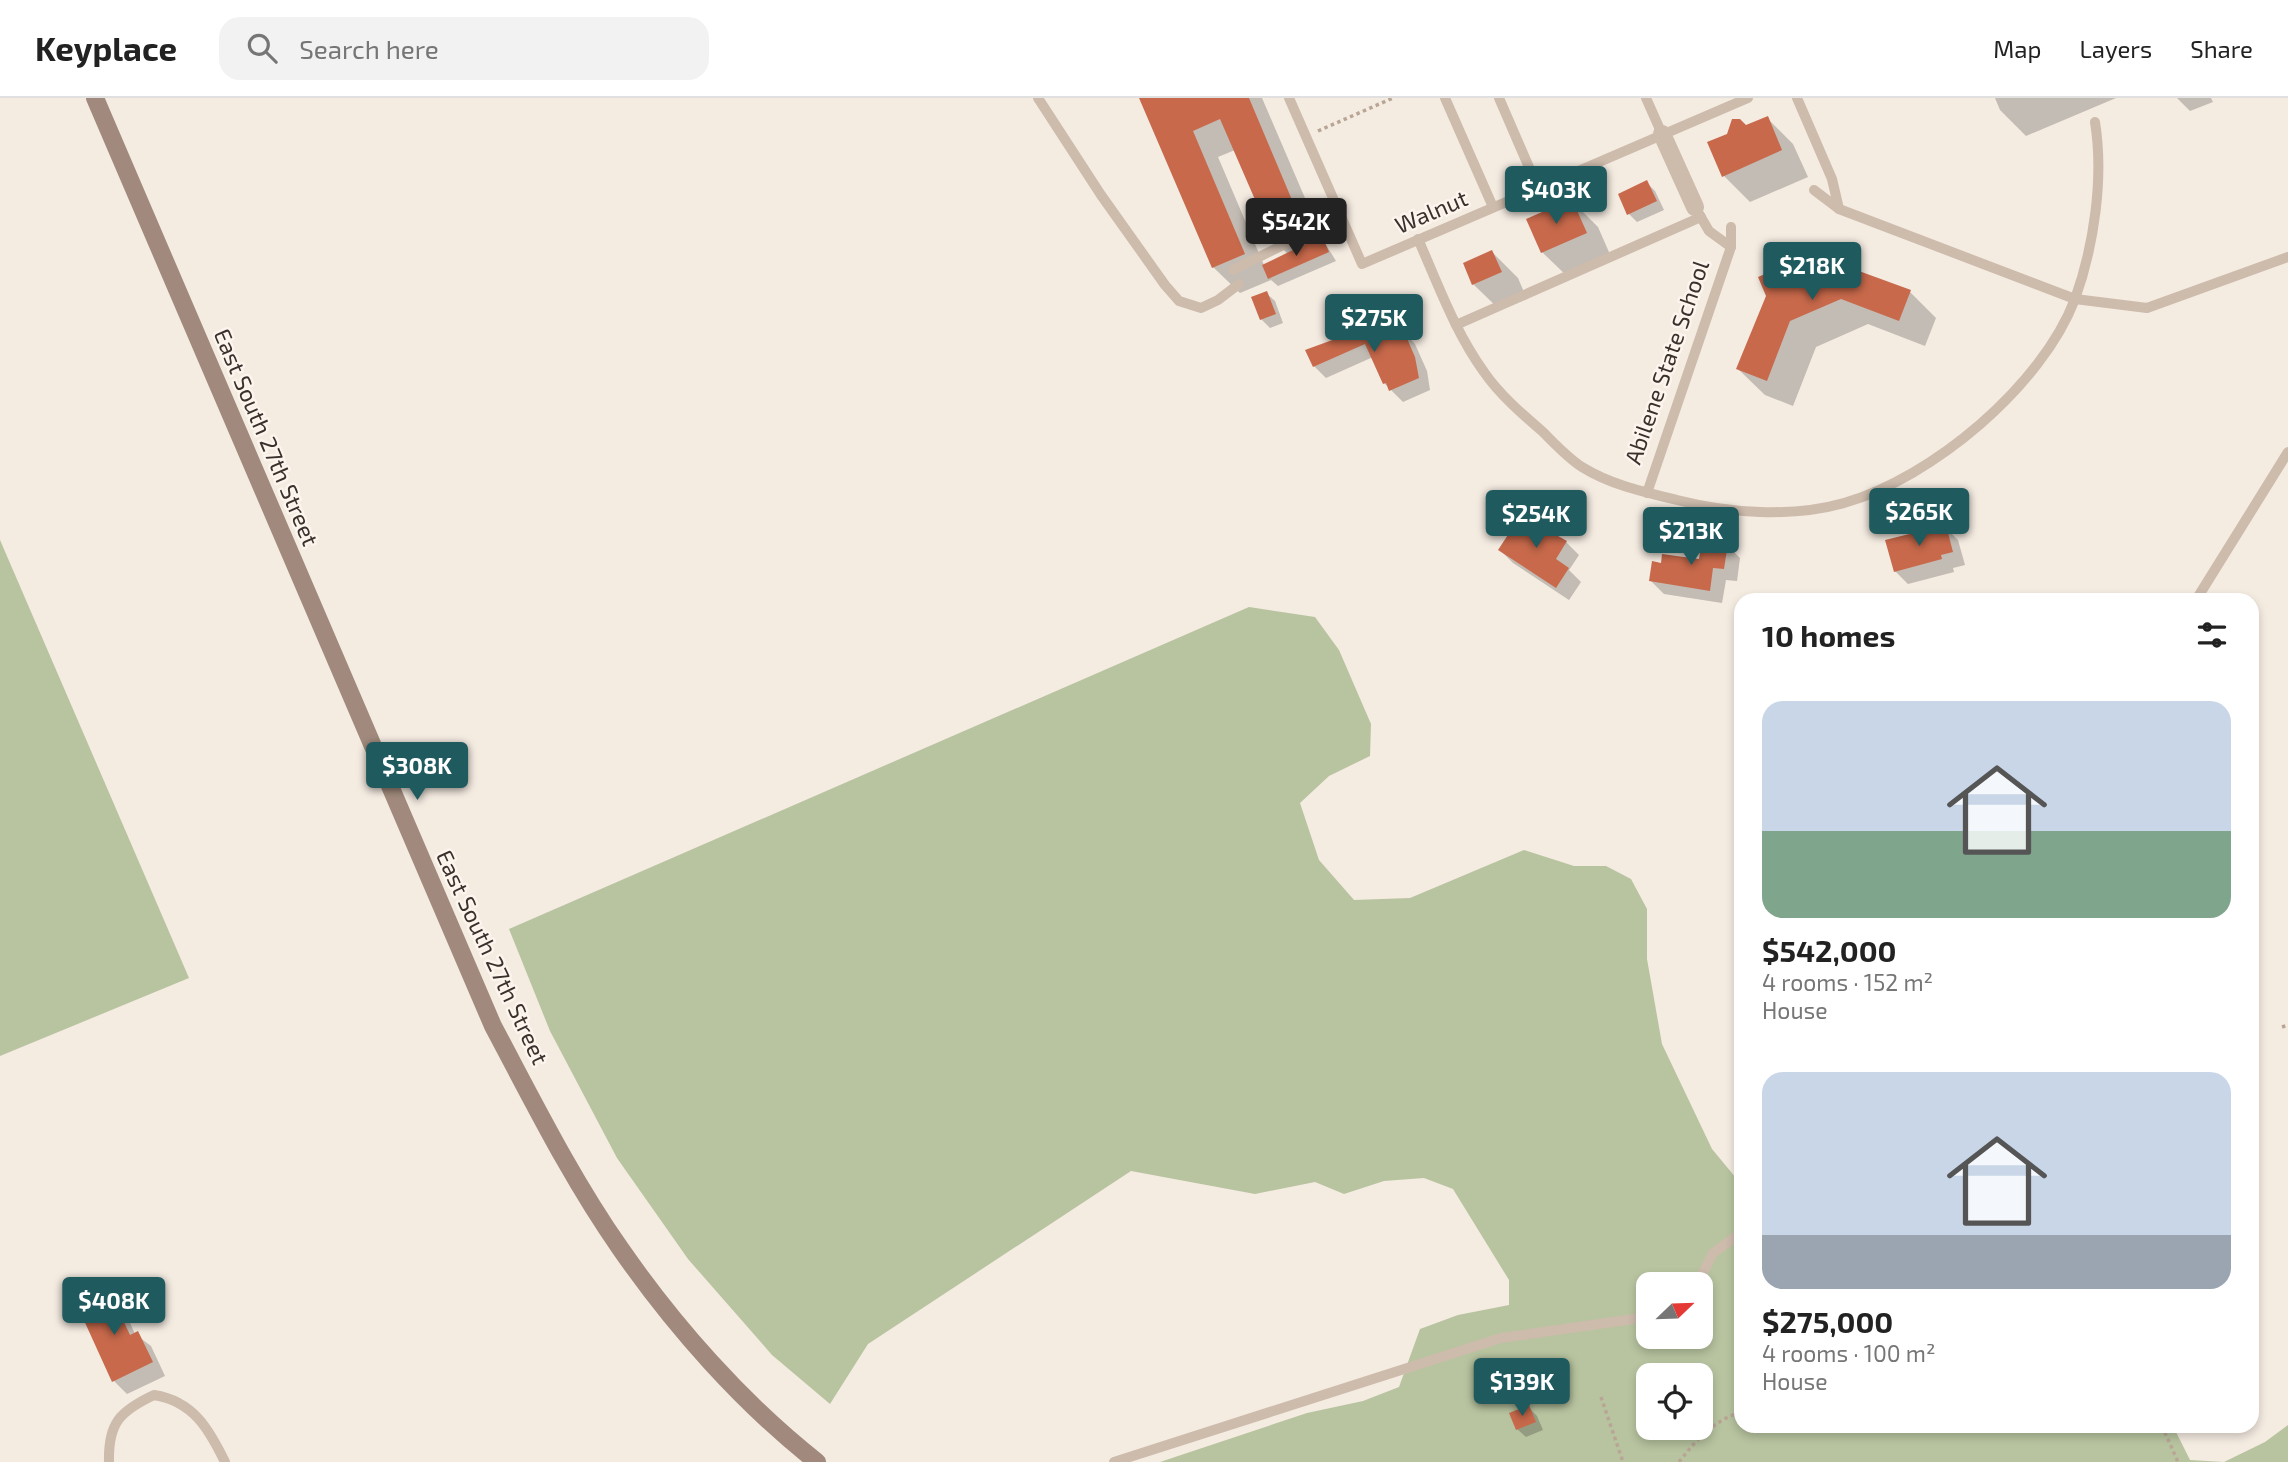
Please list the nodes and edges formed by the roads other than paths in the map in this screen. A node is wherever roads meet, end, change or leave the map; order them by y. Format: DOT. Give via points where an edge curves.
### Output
graph roads {
  1 [pos="95,98"];
  2 [pos="1038,98"];
  3 [pos="1289,98"];
  4 [pos="1445,98"];
  5 [pos="1499,98"];
  6 [pos="1646,98"];
  7 [pos="1748,98"];
  8 [pos="1797,98"];
  9 [pos="2095,122"];
  10 [pos="1662,134"];
  11 [pos="1538,188"];
  12 [pos="1814,190"];
  13 [pos="1493,207"];
  14 [pos="1839,209"];
  15 [pos="1698,213"];
  16 [pos="1341,216"];
  17 [pos="1731,227"];
  18 [pos="1418,239"];
  19 [pos="1731,247"];
  20 [pos="2288,257"];
  21 [pos="1233,270"];
  22 [pos="1239,284"];
  23 [pos="2075,299"];
  24 [pos="1456,325"];
  25 [pos="2288,452"];
  26 [pos="1647,493"];
  27 [pos="2200,593"];
  28 [pos="1734,1238"];
  29 [pos="1704,1272"];
  30 [pos="1636,1319"];
  31 [pos="109,1462"];
  32 [pos="225,1462"];
  33 [pos="817,1462"];
  34 [pos="1114,1462"];
  1 -- 33 [label="main road, East South 27th Street" via="493,1027 564,1157 620,1247 674,1318 744,1396"];
  2 -- 22 [label="lane" via="1133,243 1179,301 1201,308"];
  3 -- 16 [label="lane"];
  4 -- 13 [label="lane"];
  5 -- 11 [label="lane"];
  6 -- 10 [label="lane"];
  7 -- 10 [label="lane, Walnut"];
  8 -- 14 [label="lane" via="1832,179"];
  9 -- 23 [label="lane, Abilene State School" via="2099,144 2095,201"];
  10 -- 11 [label="lane, Walnut"];
  10 -- 15 [label="street, Abilene State School"];
  11 -- 13 [label="lane, Walnut"];
  12 -- 14 [label="lane"];
  13 -- 18 [label="lane, Walnut"];
  14 -- 23 [label="lane"];
  15 -- 19 [label="lane, Abilene State School" via="1713,235"];
  15 -- 24 [label="lane, Abilene State School"];
  16 -- 18 [label="lane, Walnut" via="1362,264"];
  16 -- 21 [label="lane"];
  17 -- 19 [label="lane"];
  18 -- 24 [label="lane, Abilene State School"];
  19 -- 26 [label="lane, Abilene State School"];
  20 -- 23 [label="lane" via="2147,308"];
  23 -- 26 [label="lane, Abilene State School" via="2033,366 1968,438 1889,486 1843,504 1755,512 1706,508"];
  24 -- 26 [label="lane, Abilene State School" via="1484,373 1551,440 1581,466"];
  25 -- 27 [label="lane"];
  28 -- 29 [label="lane" via="1713,1253"];
  30 -- 34 [label="lane" via="1501,1338"];
  31 -- 32 [label="lane" via="108,1437 117,1419 154,1395 174,1398 189,1408"];
}
